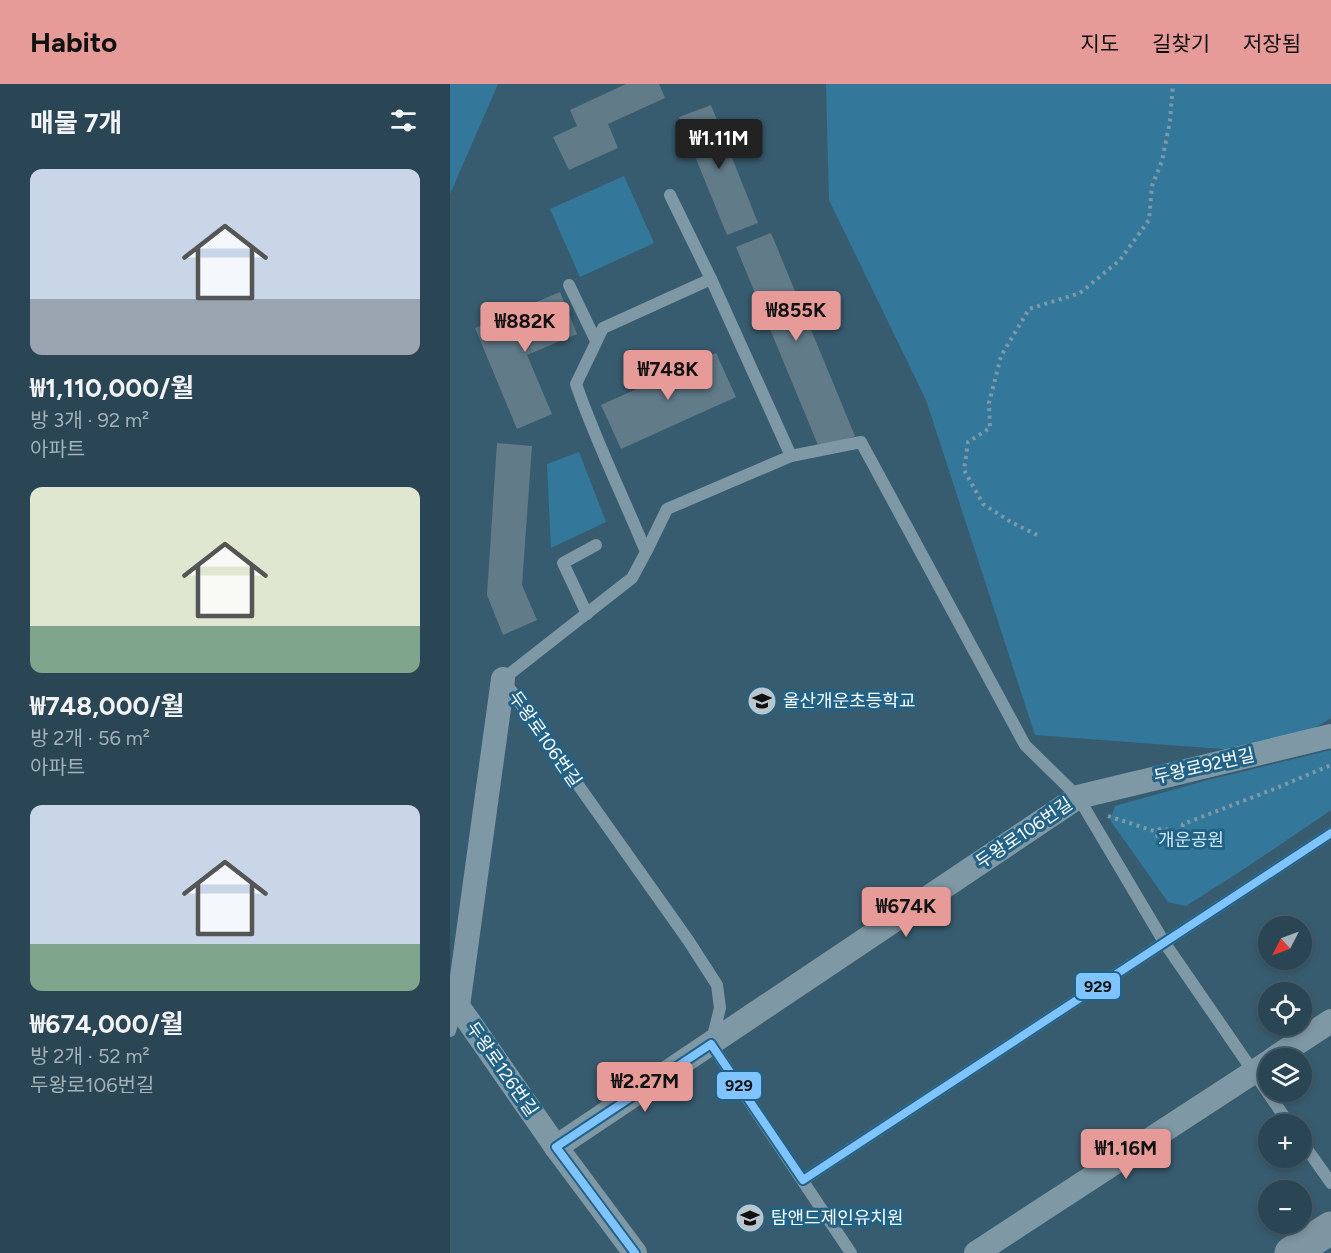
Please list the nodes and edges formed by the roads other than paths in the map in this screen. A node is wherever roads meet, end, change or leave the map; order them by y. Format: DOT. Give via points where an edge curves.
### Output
graph roads {
  1 [pos="670,195"];
  2 [pos="711,279"];
  3 [pos="569,285"];
  4 [pos="597,342"];
  5 [pos="791,456"];
  6 [pos="596,545"];
  7 [pos="646,552"];
  8 [pos="587,614"];
  9 [pos="503,680"];
  10 [pos="1331,736"];
  11 [pos="1081,802"];
  12 [pos="1331,832"];
  13 [pos="1164,942"];
  14 [pos="458,1006"];
  15 [pos="1331,1021"];
  16 [pos="450,1031"];
  17 [pos="711,1044"];
  18 [pos="1290,1048"];
  19 [pos="1258,1063"];
  20 [pos="1258,1069"];
  21 [pos="556,1147"];
  22 [pos="1312,1156"];
  23 [pos="803,1180"];
  24 [pos="1331,1184"];
  25 [pos="1331,1228"];
  26 [pos="635,1253"];
  27 [pos="851,1253"];
  28 [pos="976,1253"];
  29 [pos="1291,1253"];
  1 -- 2 [label="lane"];
  2 -- 4 [label="lane" via="603,328"];
  2 -- 5 [label="lane"];
  3 -- 4 [label="lane"];
  4 -- 7 [label="lane" via="576,384"];
  5 -- 7 [label="lane" via="668,509"];
  5 -- 11 [label="lane" via="861,442 1025,745"];
  6 -- 8 [label="lane" via="563,563"];
  7 -- 8 [label="lane" via="632,578"];
  8 -- 9 [label="lane"];
  9 -- 14 [label="street, 두왕로126번길"];
  9 -- 17 [label="lane, 두왕로106번길" via="717,985 720,1008"];
  10 -- 11 [label="street, 두왕로92번길"];
  11 -- 13 [label="lane, 두왕로106번길"];
  11 -- 17 [label="street, 두왕로106번길"];
  12 -- 13 [label="lane"];
  13 -- 19 [label="lane, 두왕로106번길"];
  13 -- 23 [label="lane"];
  14 -- 16 [label="lane"];
  14 -- 21 [label="street, 두왕로126번길"];
  15 -- 18 [label="street"];
  17 -- 21 [label="street, 두왕로106번길"];
  17 -- 23 [label="lane"];
  20 -- 28 [label="street"];
  21 -- 26 [label="street, 두왕로126번길"];
  22 -- 24 [label="lane"];
  23 -- 27 [label="lane"];
  25 -- 29 [label="main road"];
}
